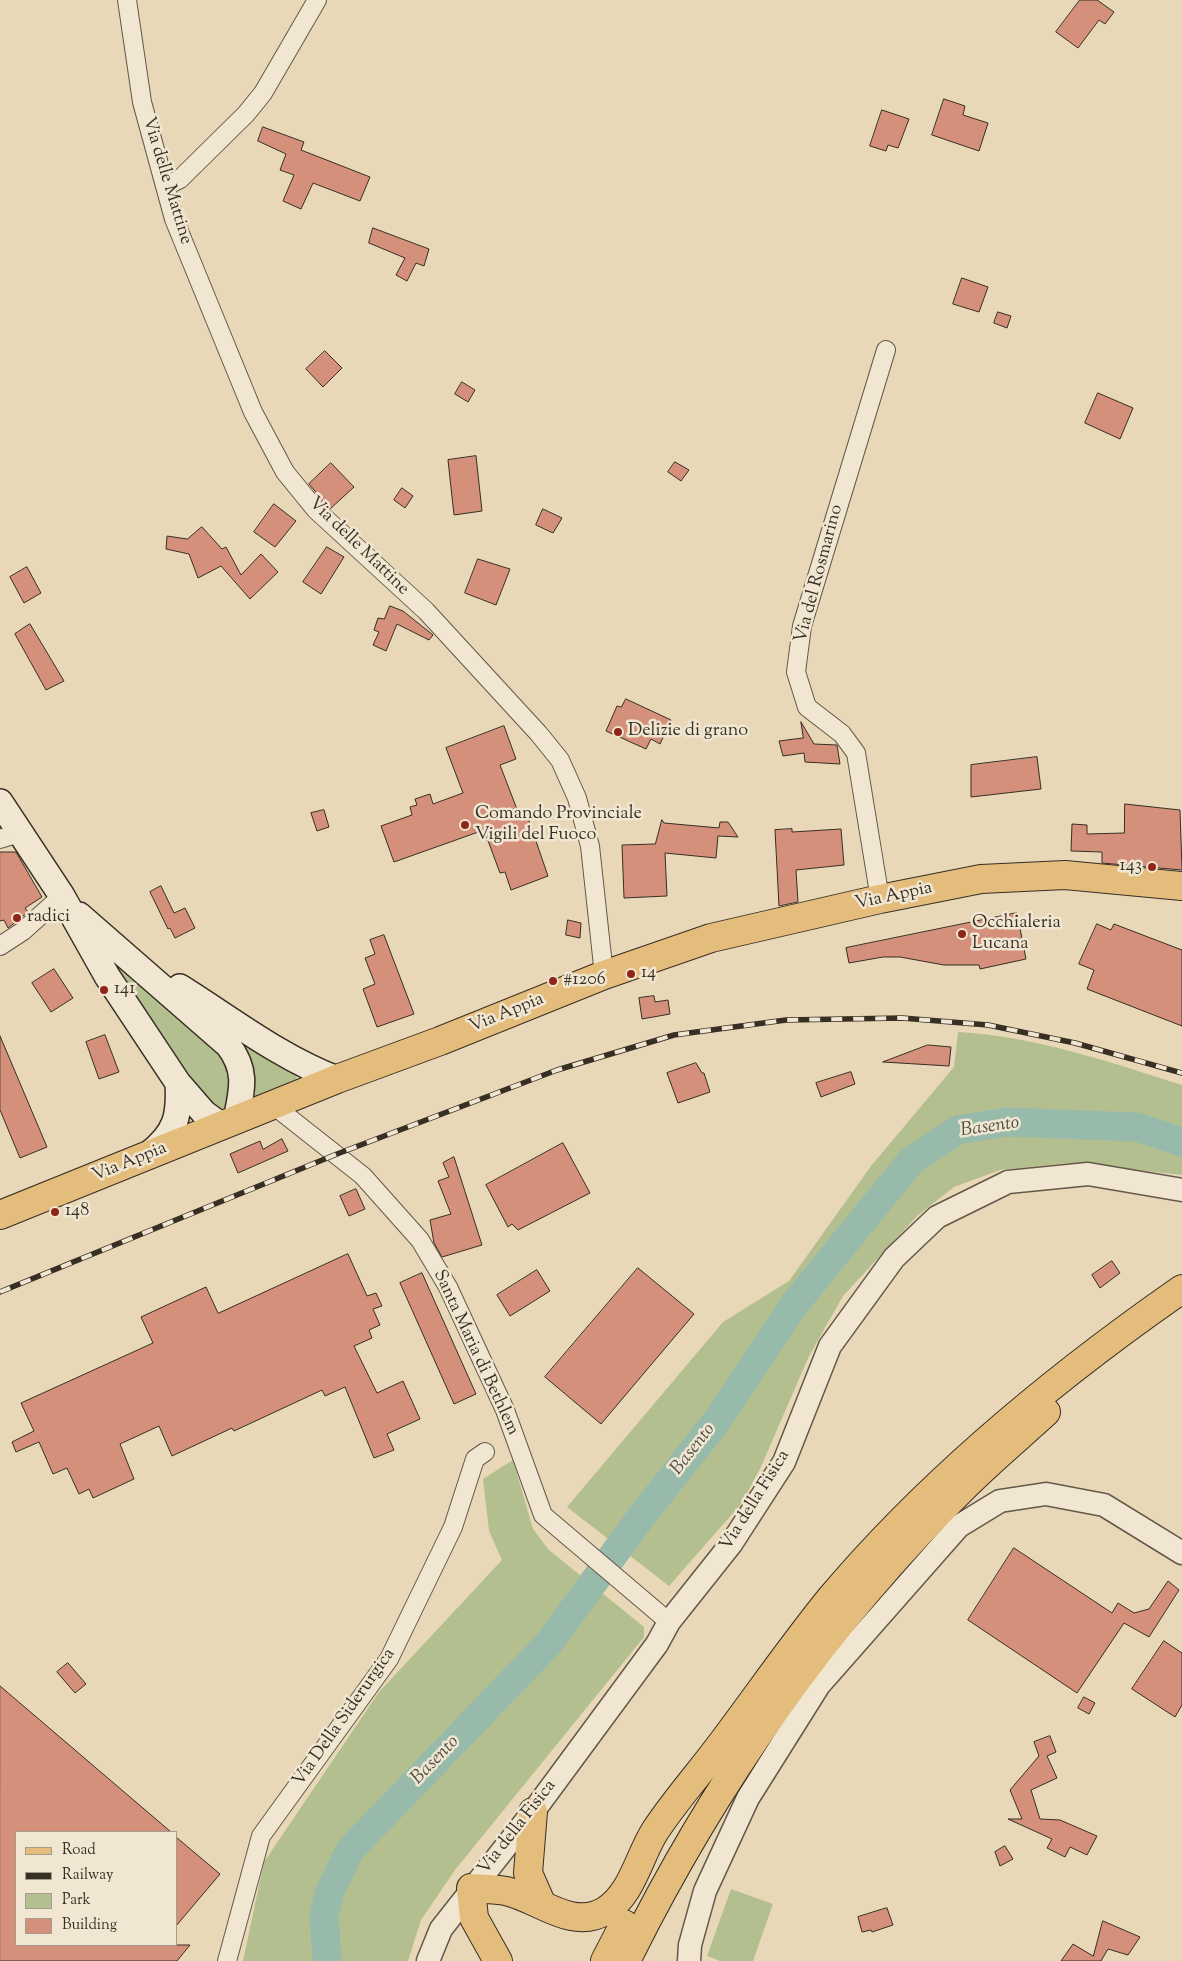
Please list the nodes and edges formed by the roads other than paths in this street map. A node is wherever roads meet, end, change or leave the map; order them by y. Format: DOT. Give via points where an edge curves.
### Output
graph roads {
  1 [pos="127,0"];
  2 [pos="317,0"];
  3 [pos="166,186"];
  4 [pos="886,350"];
  5 [pos="0,802"];
  6 [pos="10,836"];
  7 [pos="1182,886"];
  8 [pos="880,899"];
  9 [pos="64,900"];
  10 [pos="0,946"];
  11 [pos="129,956"];
  12 [pos="604,975"];
  13 [pos="338,1078"];
  14 [pos="178,1083"];
  15 [pos="273,1105"];
  16 [pos="229,1123"];
  17 [pos="147,1156"];
  18 [pos="1182,1190"];
  19 [pos="0,1215"];
  20 [pos="1182,1288"];
  21 [pos="1182,1310"];
  22 [pos="485,1452"];
  23 [pos="1182,1553"];
  24 [pos="669,1622"];
  25 [pos="721,1745"];
  26 [pos="533,1812"];
  27 [pos="701,1821"];
  28 [pos="471,1888"];
  29 [pos="542,1905"];
  30 [pos="227,1961"];
  31 [pos="428,1961"];
  32 [pos="498,1961"];
  33 [pos="605,1961"];
  34 [pos="626,1961"];
  35 [pos="644,1961"];
  36 [pos="689,1961"];
  1 -- 3 [label="street, Via delle Mattine" via="142,102"];
  2 -- 3 [label="street" via="263,93 246,114 180,179"];
  3 -- 12 [label="street, Via delle Mattine" via="174,219 253,412 286,472 316,510 426,611 560,760 577,798 590,846"];
  4 -- 8 [label="street, Via del Rosmarino" via="802,626 796,672 807,707 842,734 856,753"];
  5 -- 6 [label="main road"];
  6 -- 9 [label="main road"];
  7 -- 8 [label="main road, Via Appia" via="1065,875 1026,876 981,880"];
  8 -- 12 [label="main road, Via Appia" via="712,938"];
  9 -- 10 [label="street"];
  9 -- 11 [label="main road"];
  9 -- 14 [label="main road" via="108,976"];
  11 -- 13 [label="main road" via="316,1071"];
  11 -- 16 [label="main road" via="160,987 228,1044 235,1054 241,1065 241,1093"];
  12 -- 13 [label="main road, Via Appia"];
  13 -- 15 [label="main road, Via Appia"];
  14 -- 16 [label="main road" via="204,1113"];
  14 -- 17 [label="main road" via="179,1109 171,1132 164,1143"];
  15 -- 16 [label="main road, Via Appia"];
  15 -- 24 [label="street, Santa Maria di Bethlem" via="363,1176 420,1240 448,1287 505,1410 543,1516"];
  16 -- 17 [label="main road, Via Appia"];
  17 -- 19 [label="main road, Via Appia"];
  18 -- 24 [label="street, Via della Fisica" via="1088,1174 1008,1182 937,1217 894,1258 830,1346 784,1462 731,1544"];
  20 -- 25 [label="main road" via="996,1430 912,1510 831,1598 762,1686"];
  21 -- 27 [label="main road" via="1059,1400 965,1486 878,1578 798,1678"];
  22 -- 30 [label="street, Via Della Siderurgica" via="475,1459 453,1527 389,1660 261,1836"];
  23 -- 36 [label="street" via="1104,1505 1046,1494 1000,1501 959,1526 819,1685 754,1790 705,1891 690,1945"];
  24 -- 26 [label="street, Via della Fisica" via="657,1644"];
  25 -- 29 [label="main road" via="655,1831 622,1895 604,1911 582,1917 564,1915"];
  25 -- 33 [label="main road" via="657,1858"];
  26 -- 28 [label="street, Via della Fisica"];
  26 -- 29 [label="main road" via="528,1873"];
  27 -- 34 [label="main road"];
  27 -- 35 [label="main road" via="700,1843"];
  28 -- 29 [label="main road" via="506,1891"];
  28 -- 31 [label="street, Via della Fisica" via="441,1929"];
  28 -- 32 [label="main road" via="474,1918"];
}
